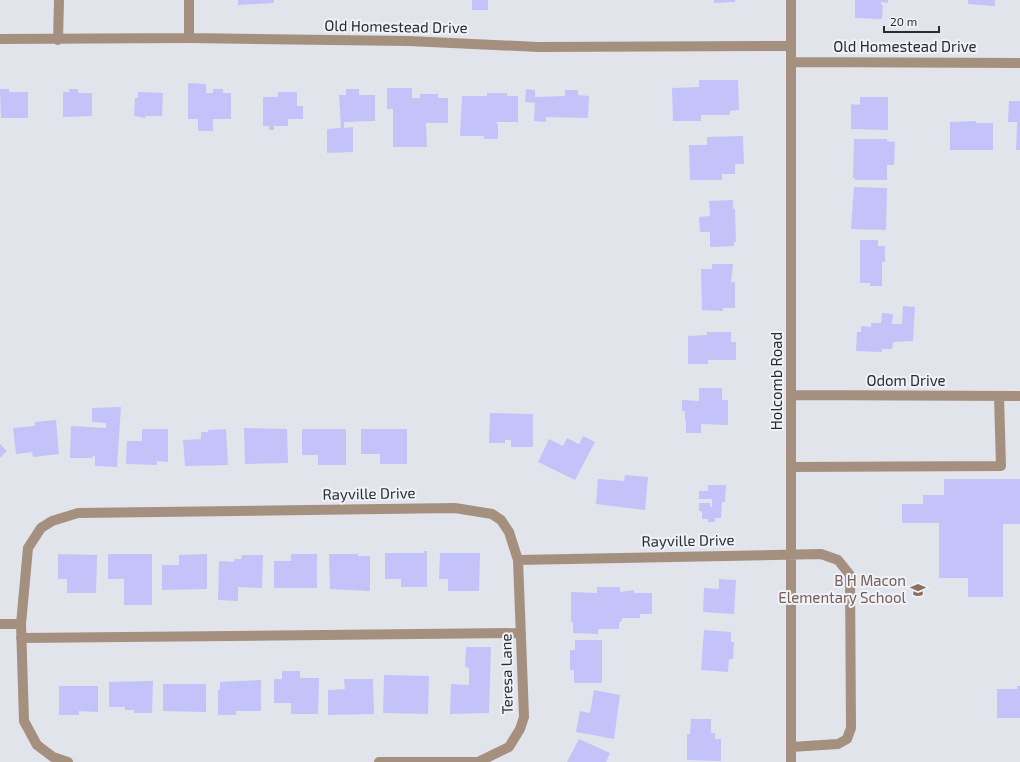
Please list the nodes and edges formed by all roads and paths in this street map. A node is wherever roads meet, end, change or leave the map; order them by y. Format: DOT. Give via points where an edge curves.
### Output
graph roads {
  1 [pos="59,0"];
  2 [pos="189,0"];
  3 [pos="791,0"];
  4 [pos="189,38"];
  5 [pos="0,39"];
  6 [pos="58,40"];
  7 [pos="791,46"];
  8 [pos="791,62"];
  9 [pos="1020,63"];
  10 [pos="792,395"];
  11 [pos="999,396"];
  12 [pos="1020,396"];
  13 [pos="791,468"];
  14 [pos="792,554"];
  15 [pos="518,560"];
  16 [pos="0,624"];
  17 [pos="21,624"];
  18 [pos="521,633"];
  19 [pos="21,638"];
  20 [pos="791,747"];
  21 [pos="68,762"];
  22 [pos="380,762"];
  23 [pos="478,762"];
  24 [pos="790,762"];
  1 -- 6 [label="street"];
  2 -- 4 [label="street"];
  3 -- 7 [label="street, Holcomb Road"];
  4 -- 6 [label="street, Old Homestead Drive"];
  4 -- 7 [label="street, Old Homestead Drive" via="402,41 538,47"];
  5 -- 6 [label="street, Old Homestead Drive"];
  7 -- 8 [label="street, Holcomb Road"];
  8 -- 9 [label="street, Old Homestead Drive"];
  8 -- 10 [label="street, Holcomb Road"];
  10 -- 11 [label="street, Odom Drive"];
  10 -- 13 [label="street, Holcomb Road"];
  11 -- 12 [label="street, Odom Drive"];
  11 -- 13 [label="street" via="1001,466"];
  13 -- 14 [label="street, Holcomb Road"];
  14 -- 15 [label="street, Rayville Drive"];
  14 -- 20 [label="street, Holcomb Road"];
  14 -- 20 [label="street, Rayville Drive" via="830,556 845,566 850,575 851,728 847,739 838,744"];
  15 -- 17 [label="street, Rayville Drive" via="509,532 502,520 492,514 455,508 78,513 52,521 41,528 28,548"];
  15 -- 18 [label="street, Teresa Lane"];
  16 -- 17 [label="street"];
  17 -- 19 [label="street"];
  18 -- 19 [label="street"];
  18 -- 23 [label="street, Teresa Lane" via="524,717 520,729 509,747"];
  19 -- 21 [label="street" via="24,721 37,745 53,757"];
  20 -- 24 [label="street, Holcomb Road"];
  22 -- 23 [label="street, Teresa Lane"];
}
